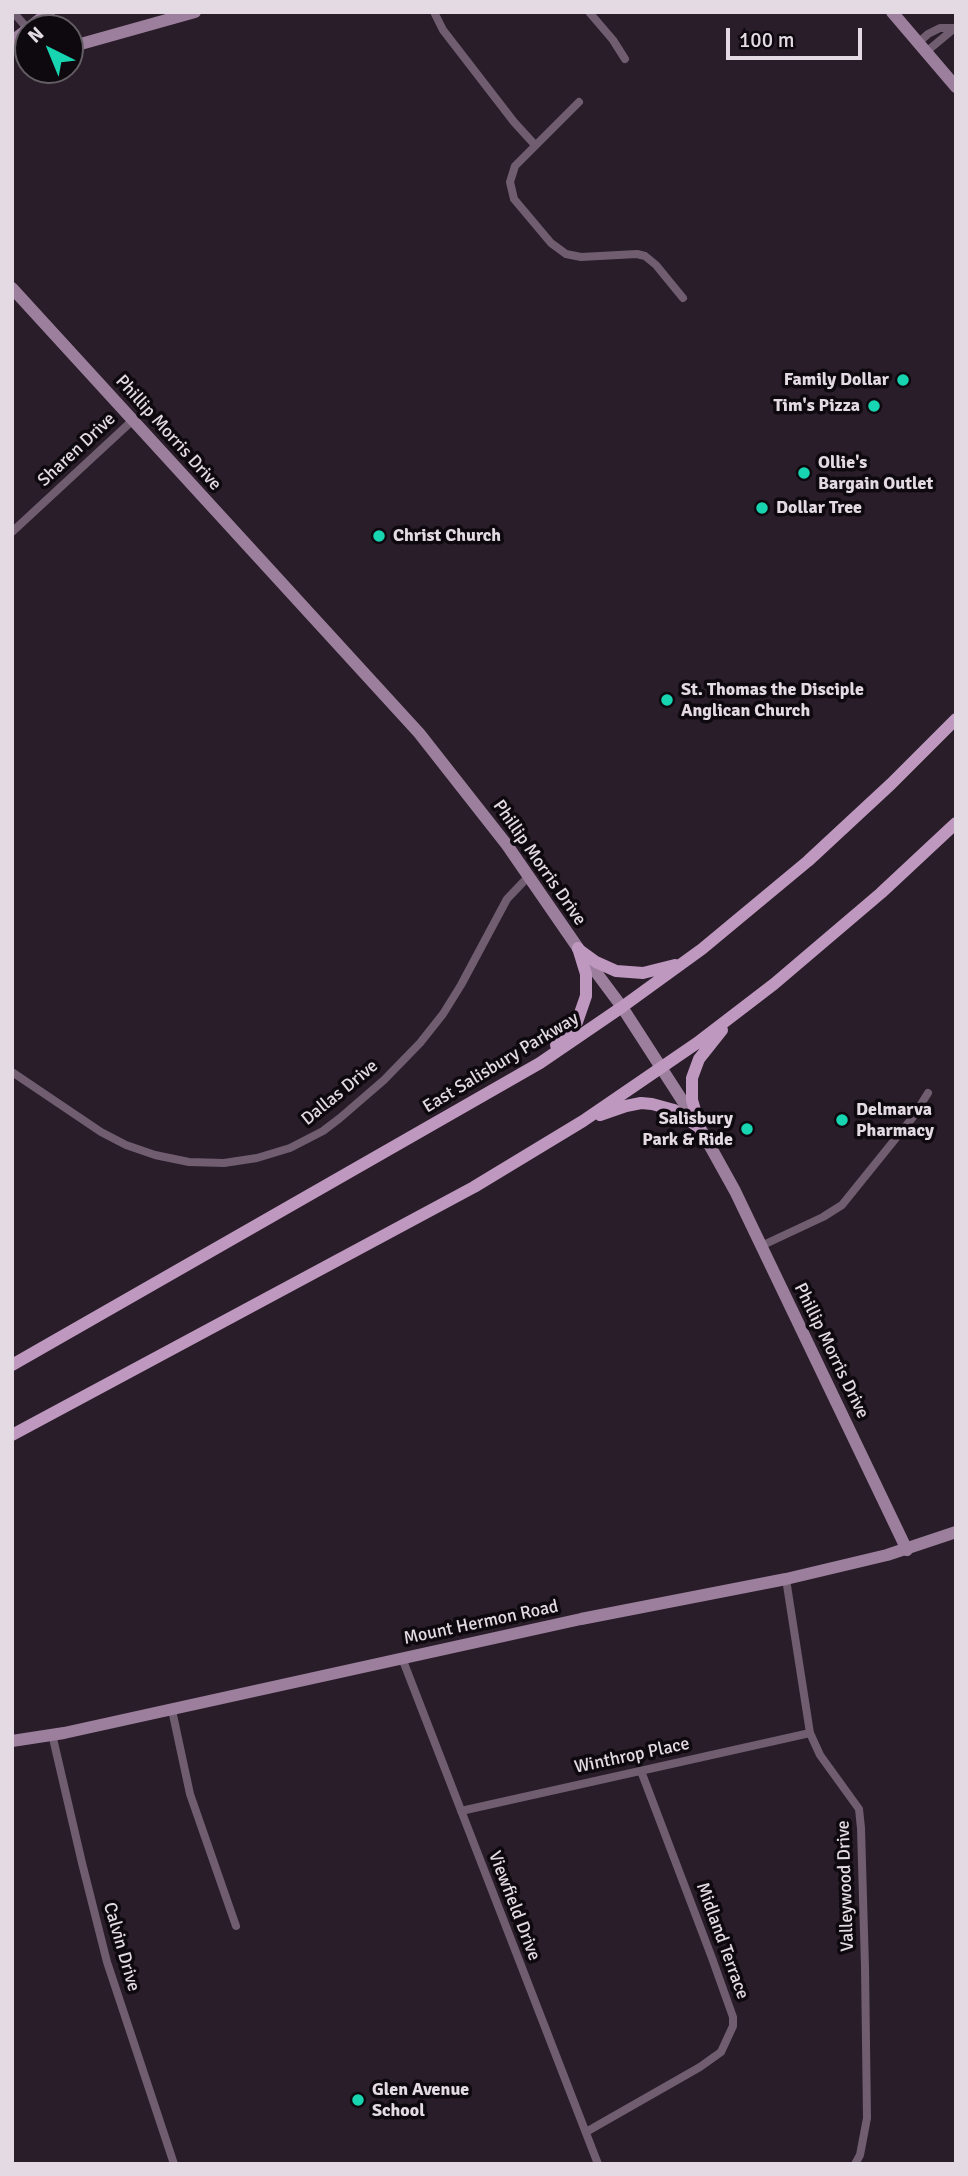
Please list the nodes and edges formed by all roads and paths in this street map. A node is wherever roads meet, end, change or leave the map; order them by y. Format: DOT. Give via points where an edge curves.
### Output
graph roads {
  1 [pos="195,12"];
  2 [pos="434,12"];
  3 [pos="590,12"];
  4 [pos="892,12"];
  5 [pos="954,28"];
  6 [pos="84,43"];
  7 [pos="922,47"];
  8 [pos="625,59"];
  9 [pos="956,87"];
  10 [pos="579,102"];
  11 [pos="535,145"];
  12 [pos="12,288"];
  13 [pos="683,298"];
  14 [pos="133,420"];
  15 [pos="12,532"];
  16 [pos="956,719"];
  17 [pos="956,823"];
  18 [pos="528,877"];
  19 [pos="578,948"];
  20 [pos="685,961"];
  21 [pos="622,1007"];
  22 [pos="732,1017"];
  23 [pos="540,1063"];
  24 [pos="662,1068"];
  25 [pos="12,1072"];
  26 [pos="928,1093"];
  27 [pos="583,1121"];
  28 [pos="700,1128"];
  29 [pos="761,1246"];
  30 [pos="12,1365"];
  31 [pos="12,1435"];
  32 [pos="956,1532"];
  33 [pos="907,1550"];
  34 [pos="786,1579"];
  35 [pos="402,1658"];
  36 [pos="172,1710"];
  37 [pos="52,1734"];
  38 [pos="810,1734"];
  39 [pos="12,1741"];
  40 [pos="641,1771"];
  41 [pos="461,1811"];
  42 [pos="236,1926"];
  43 [pos="586,2132"];
  44 [pos="174,2164"];
  45 [pos="598,2164"];
  46 [pos="855,2164"];
  1 -- 6 [label="street"];
  2 -- 11 [label="street" via="443,30"];
  3 -- 8 [label="street"];
  4 -- 7 [label="street"];
  5 -- 7 [label="street"];
  7 -- 9 [label="street"];
  10 -- 11 [label="street"];
  11 -- 13 [label="street" via="515,166 511,191 551,243 572,257 645,256"];
  12 -- 14 [label="street, Phillip Morris Drive"];
  14 -- 15 [label="street, Sharen Drive"];
  14 -- 18 [label="street, Phillip Morris Drive" via="419,733"];
  16 -- 20 [label="main road, East Salisbury Parkway" via="808,861"];
  17 -- 22 [label="main road" via="845,925"];
  18 -- 19 [label="street, Phillip Morris Drive"];
  18 -- 25 [label="street, Dallas Drive" via="507,899 461,985 420,1043 340,1118 290,1148 224,1163 155,1155 102,1132"];
  19 -- 20 [label="main road" via="606,968 624,972 643,973"];
  19 -- 21 [label="street, Phillip Morris Drive"];
  19 -- 23 [label="main road" via="588,985 583,1010"];
  20 -- 21 [label="main road, East Salisbury Parkway"];
  21 -- 23 [label="main road, East Salisbury Parkway"];
  21 -- 24 [label="street, Phillip Morris Drive"];
  22 -- 24 [label="main road"];
  22 -- 28 [label="main road" via="707,1048 692,1078"];
  23 -- 30 [label="main road, East Salisbury Parkway"];
  24 -- 27 [label="main road"];
  24 -- 28 [label="street, Phillip Morris Drive"];
  26 -- 29 [label="street" via="842,1205"];
  27 -- 28 [label="main road" via="641,1103 665,1106"];
  27 -- 31 [label="main road" via="474,1187"];
  28 -- 29 [label="street, Phillip Morris Drive"];
  29 -- 33 [label="street, Phillip Morris Drive"];
  32 -- 33 [label="street, Mount Hermon Road"];
  33 -- 34 [label="street, Mount Hermon Road"];
  34 -- 35 [label="street, Mount Hermon Road"];
  34 -- 38 [label="street, Valleywood Drive"];
  35 -- 36 [label="street, Mount Hermon Road"];
  35 -- 41 [label="street, Viewfield Drive"];
  36 -- 37 [label="street, Mount Hermon Road"];
  36 -- 42 [label="street" via="190,1794"];
  37 -- 39 [label="street, Mount Hermon Road"];
  37 -- 44 [label="street, Calvin Drive" via="100,1938"];
  38 -- 40 [label="street, Winthrop Place"];
  38 -- 46 [label="street, Valleywood Drive" via="859,1809 861,1828 867,2118"];
  40 -- 41 [label="street, Winthrop Place"];
  40 -- 43 [label="street, Midland Terrace" via="733,2026 721,2052"];
  41 -- 43 [label="street, Viewfield Drive"];
  43 -- 45 [label="street, Viewfield Drive"];
}
